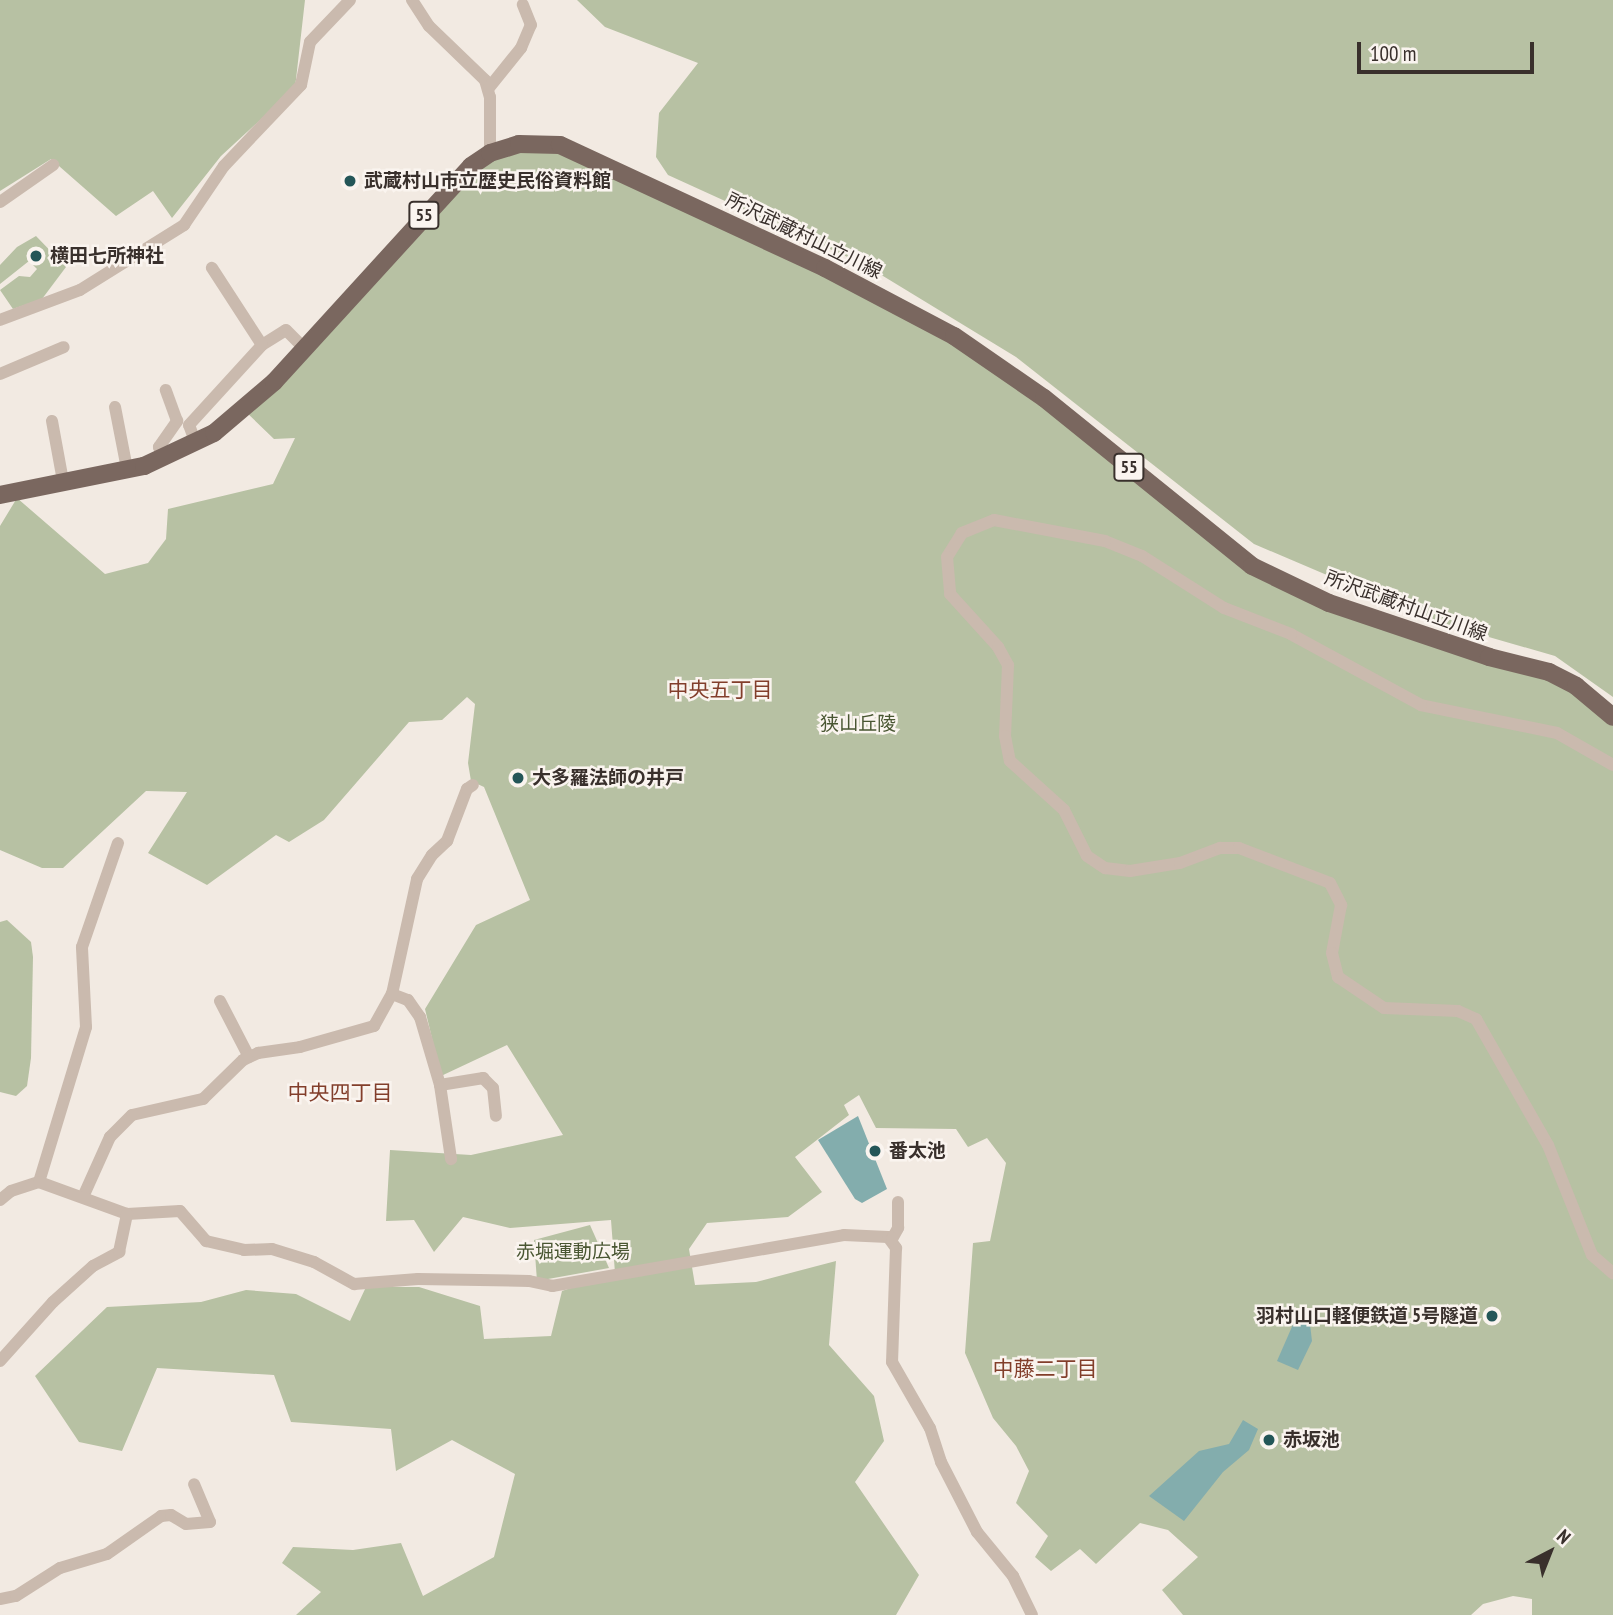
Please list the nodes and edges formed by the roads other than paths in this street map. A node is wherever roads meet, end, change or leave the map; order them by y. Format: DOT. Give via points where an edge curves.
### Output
graph roads {
  1 [pos="350,0"];
  2 [pos="412,0"];
  3 [pos="523,5"];
  4 [pos="488,89"];
  5 [pos="490,153"];
  6 [pos="52,165"];
  7 [pos="0,202"];
  8 [pos="212,268"];
  9 [pos="0,320"];
  10 [pos="262,345"];
  11 [pos="64,347"];
  12 [pos="304,348"];
  13 [pos="0,374"];
  14 [pos="166,390"];
  15 [pos="115,407"];
  16 [pos="52,421"];
  17 [pos="196,444"];
  18 [pos="164,459"];
  19 [pos="127,469"];
  20 [pos="63,481"];
  21 [pos="0,495"];
  22 [pos="1613,717"];
  23 [pos="1613,765"];
  24 [pos="473,785"];
  25 [pos="118,843"];
  26 [pos="392,994"];
  27 [pos="220,1001"];
  28 [pos="249,1057"];
  29 [pos="440,1085"];
  30 [pos="496,1116"];
  31 [pos="451,1160"];
  32 [pos="39,1182"];
  33 [pos="83,1197"];
  34 [pos="0,1200"];
  35 [pos="898,1202"];
  36 [pos="127,1214"];
  37 [pos="892,1239"];
  38 [pos="1613,1273"];
  39 [pos="0,1361"];
  40 [pos="194,1484"];
  41 [pos="0,1599"];
  42 [pos="1032,1615"];
  1 -- 9 [label="street" via="310,42 301,85 224,166 184,225 80,290"];
  2 -- 4 [label="street" via="429,26 485,80"];
  3 -- 4 [label="street" via="531,25 521,48"];
  4 -- 5 [label="street"];
  5 -- 12 [label="main road, 所沢武蔵村山立川線 / 55" via="439,198"];
  5 -- 22 [label="main road, 所沢武蔵村山立川線 / 55" via="519,144 560,145 825,268 954,336 1044,398 1252,566 1329,603 1489,657 1549,672 1576,686"];
  6 -- 7 [label="street"];
  8 -- 10 [label="street"];
  10 -- 12 [label="street" via="286,330"];
  10 -- 17 [label="street" via="189,425"];
  11 -- 13 [label="street"];
  12 -- 17 [label="main road, 所沢武蔵村山立川線 / 55" via="245,411"];
  14 -- 18 [label="street" via="177,421 159,447"];
  15 -- 19 [label="street"];
  16 -- 20 [label="street"];
  17 -- 18 [label="main road, 所沢武蔵村山立川線 / 55"];
  18 -- 19 [label="main road, 所沢武蔵村山立川線 / 55"];
  19 -- 20 [label="main road, 所沢武蔵村山立川線 / 55"];
  20 -- 21 [label="main road, 所沢武蔵村山立川線 / 55"];
  23 -- 38 [label="street" via="1557,733 1421,705 1291,634 1217,604 1142,556 1105,541 994,520 962,533 947,557 950,594 999,647 1008,665 1005,736 1010,761 1063,810 1087,856 1122,872 1167,866 1220,848 1239,848 1330,883 1342,905 1332,953 1338,977 1384,1008 1458,1011 1476,1019 1548,1145 1592,1255"];
  24 -- 26 [label="street" via="467,789 447,841 417,879"];
  25 -- 32 [label="street" via="82,947 86,1027"];
  26 -- 28 [label="street" via="369,1030"];
  26 -- 29 [label="street" via="408,1000 420,1017"];
  27 -- 28 [label="street"];
  28 -- 33 [label="street" via="203,1099 145,1111 122,1122 110,1137"];
  29 -- 30 [label="street" via="483,1078 493,1088"];
  29 -- 31 [label="street"];
  32 -- 33 [label="street"];
  32 -- 34 [label="street" via="11,1191"];
  33 -- 36 [label="street"];
  35 -- 37 [label="street" via="898,1228"];
  36 -- 37 [label="street" via="180,1211 206,1241 244,1250 272,1249 314,1262 354,1284 418,1279 529,1281 552,1286 844,1235"];
  36 -- 39 [label="street" via="119,1252 93,1266 53,1302"];
  37 -- 42 [label="street" via="892,1362 926,1419 941,1462 973,1525 1013,1576"];
  40 -- 41 [label="street" via="210,1522 186,1524 171,1515 161,1516 107,1553 60,1568 16,1596"];
}
